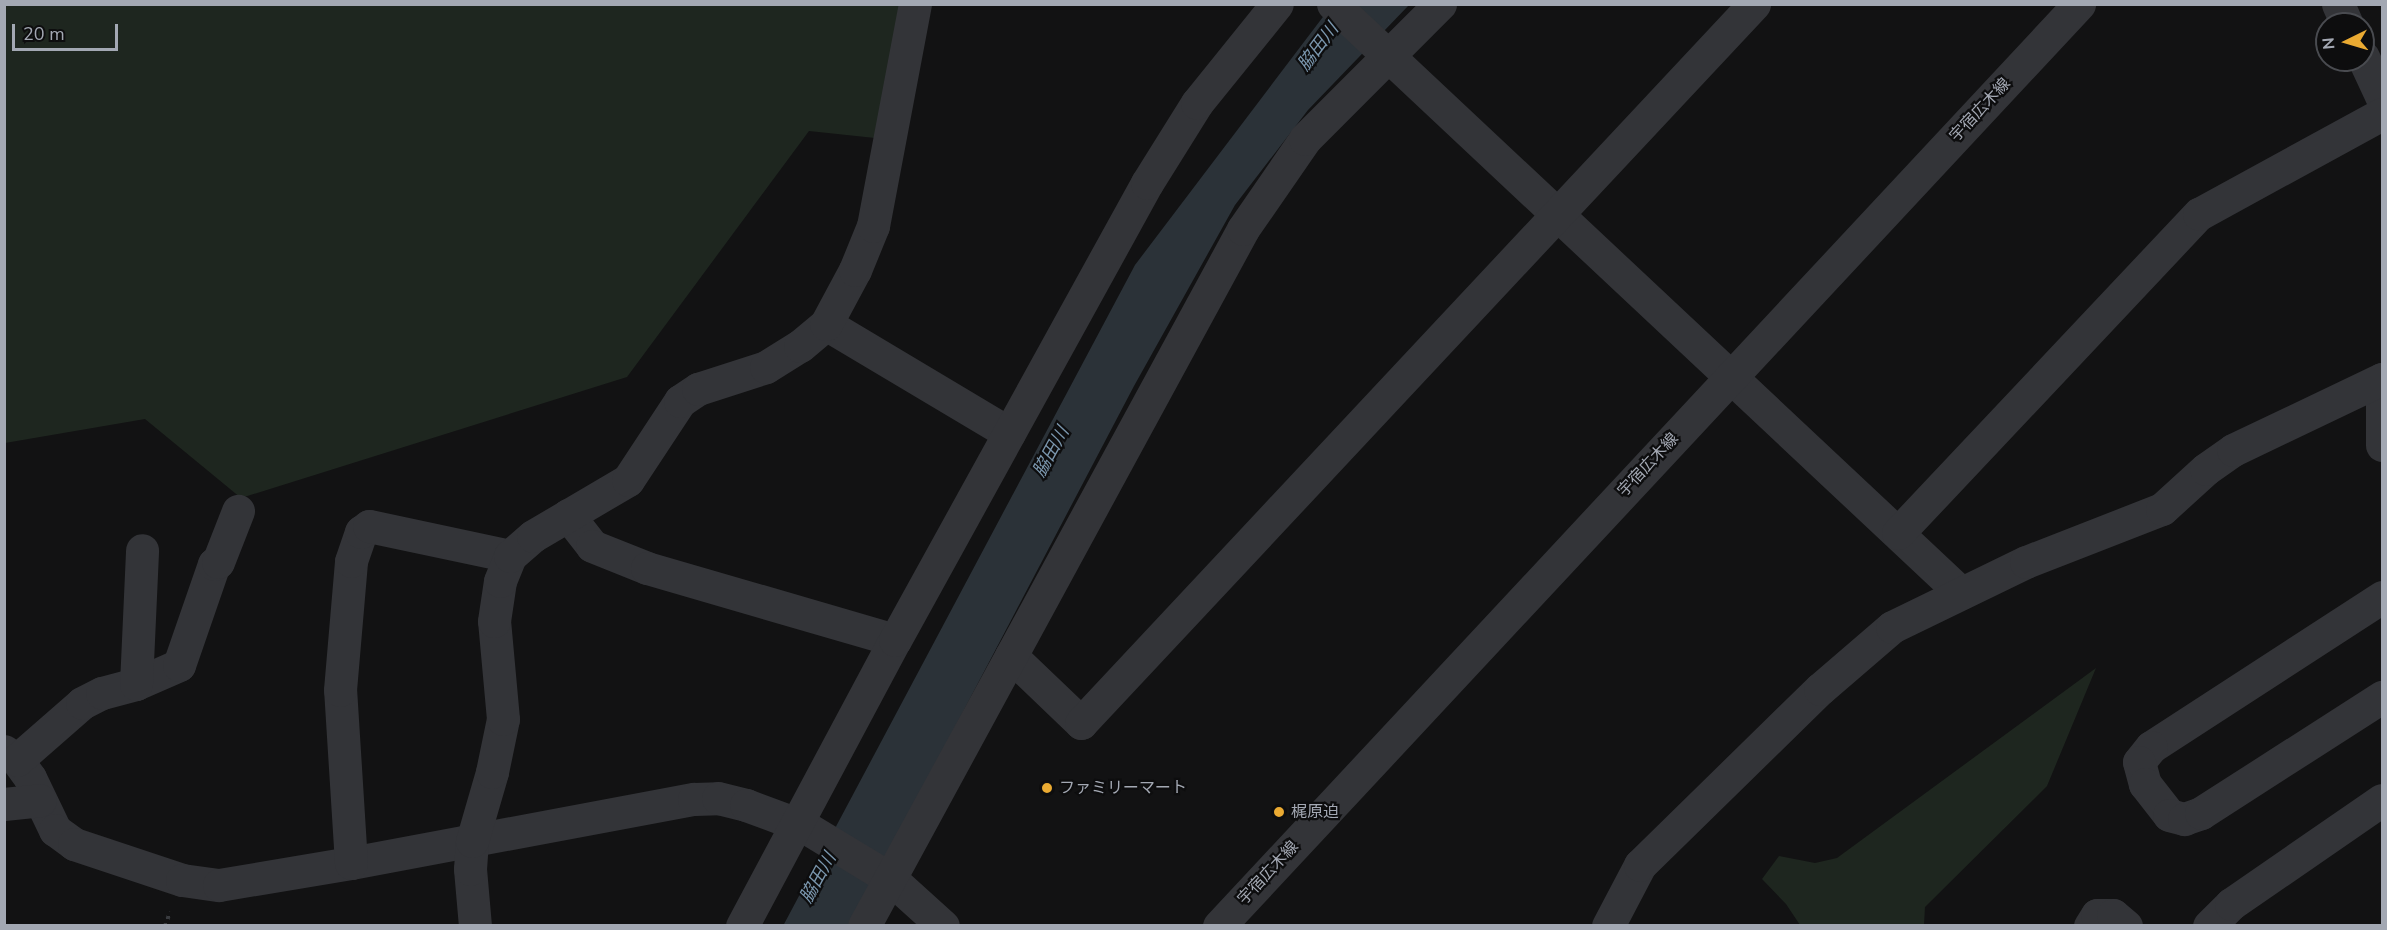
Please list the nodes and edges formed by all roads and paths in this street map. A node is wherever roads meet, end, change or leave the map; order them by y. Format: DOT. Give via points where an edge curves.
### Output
graph roads {
  1 [pos="915,4"];
  2 [pos="1277,4"];
  3 [pos="1333,4"];
  4 [pos="1440,4"];
  5 [pos="1754,4"];
  6 [pos="2079,4"];
  7 [pos="1383,51"];
  8 [pos="2370,72"];
  9 [pos="2382,98"];
  10 [pos="2382,114"];
  11 [pos="1558,214"];
  12 [pos="826,324"];
  13 [pos="1731,376"];
  14 [pos="2382,379"];
  15 [pos="1009,433"];
  16 [pos="2382,445"];
  17 [pos="238,511"];
  18 [pos="568,515"];
  19 [pos="1898,533"];
  20 [pos="142,550"];
  21 [pos="510,556"];
  22 [pos="1961,593"];
  23 [pos="2382,597"];
  24 [pos="896,640"];
  25 [pos="1011,656"];
  26 [pos="136,684"];
  27 [pos="2382,697"];
  28 [pos="11,756"];
  29 [pos="40,800"];
  30 [pos="2382,800"];
  31 [pos="4,804"];
  32 [pos="801,825"];
  33 [pos="472,841"];
  34 [pos="351,863"];
  35 [pos="886,876"];
  36 [pos="475,926"];
  37 [pos="742,926"];
  38 [pos="864,926"];
  39 [pos="943,926"];
  40 [pos="1219,926"];
  41 [pos="1608,926"];
  42 [pos="2090,926"];
  43 [pos="2126,926"];
  44 [pos="2209,926"];
  1 -- 12 [label="street" via="873,226"];
  2 -- 15 [label="street" via="1184,123"];
  3 -- 7 [label="street"];
  4 -- 7 [label="street"];
  5 -- 11 [label="street"];
  6 -- 13 [label="street, 宇宿広木線"];
  7 -- 11 [label="street"];
  7 -- 25 [label="street" via="1305,139 1242,229"];
  8 -- 9 [label="street"];
  10 -- 19 [label="street" via="2199,214"];
  11 -- 13 [label="street"];
  11 -- 25 [label="street" via="1081,723"];
  12 -- 15 [label="street"];
  12 -- 18 [label="street" via="766,367 698,388 680,401 628,480"];
  13 -- 19 [label="street"];
  13 -- 40 [label="street, 宇宿広木線"];
  14 -- 16 [label="street"];
  14 -- 22 [label="street" via="2233,450 2163,509 2026,562"];
  15 -- 24 [label="street"];
  17 -- 26 [label="street" via="214,564 179,665"];
  18 -- 21 [label="street" via="533,536"];
  18 -- 24 [label="street" via="592,546 647,568"];
  19 -- 22 [label="street"];
  20 -- 26 [label="street"];
  21 -- 33 [label="street" via="500,581 494,621 503,719"];
  21 -- 34 [label="street" via="369,526 361,532 351,561 340,690"];
  22 -- 41 [label="street" via="1892,627 1820,689 1640,865"];
  23 -- 27 [label="street" via="2151,747 2139,762 2145,784 2169,815 2184,819 2202,813"];
  24 -- 32 [label="street"];
  25 -- 35 [label="street"];
  26 -- 28 [label="street" via="81,703"];
  28 -- 29 [label="street"];
  29 -- 31 [label="street"];
  29 -- 34 [label="street" via="56,830 74,844 182,880 219,885"];
  30 -- 44 [label="street" via="2231,904"];
  32 -- 33 [label="street" via="718,798 694,799"];
  32 -- 35 [label="street"];
  32 -- 37 [label="street"];
  33 -- 34 [label="street"];
  33 -- 36 [label="street"];
  35 -- 38 [label="street"];
  35 -- 39 [label="street"];
  42 -- 43 [label="street" via="2097,915 2113,915"];
}
